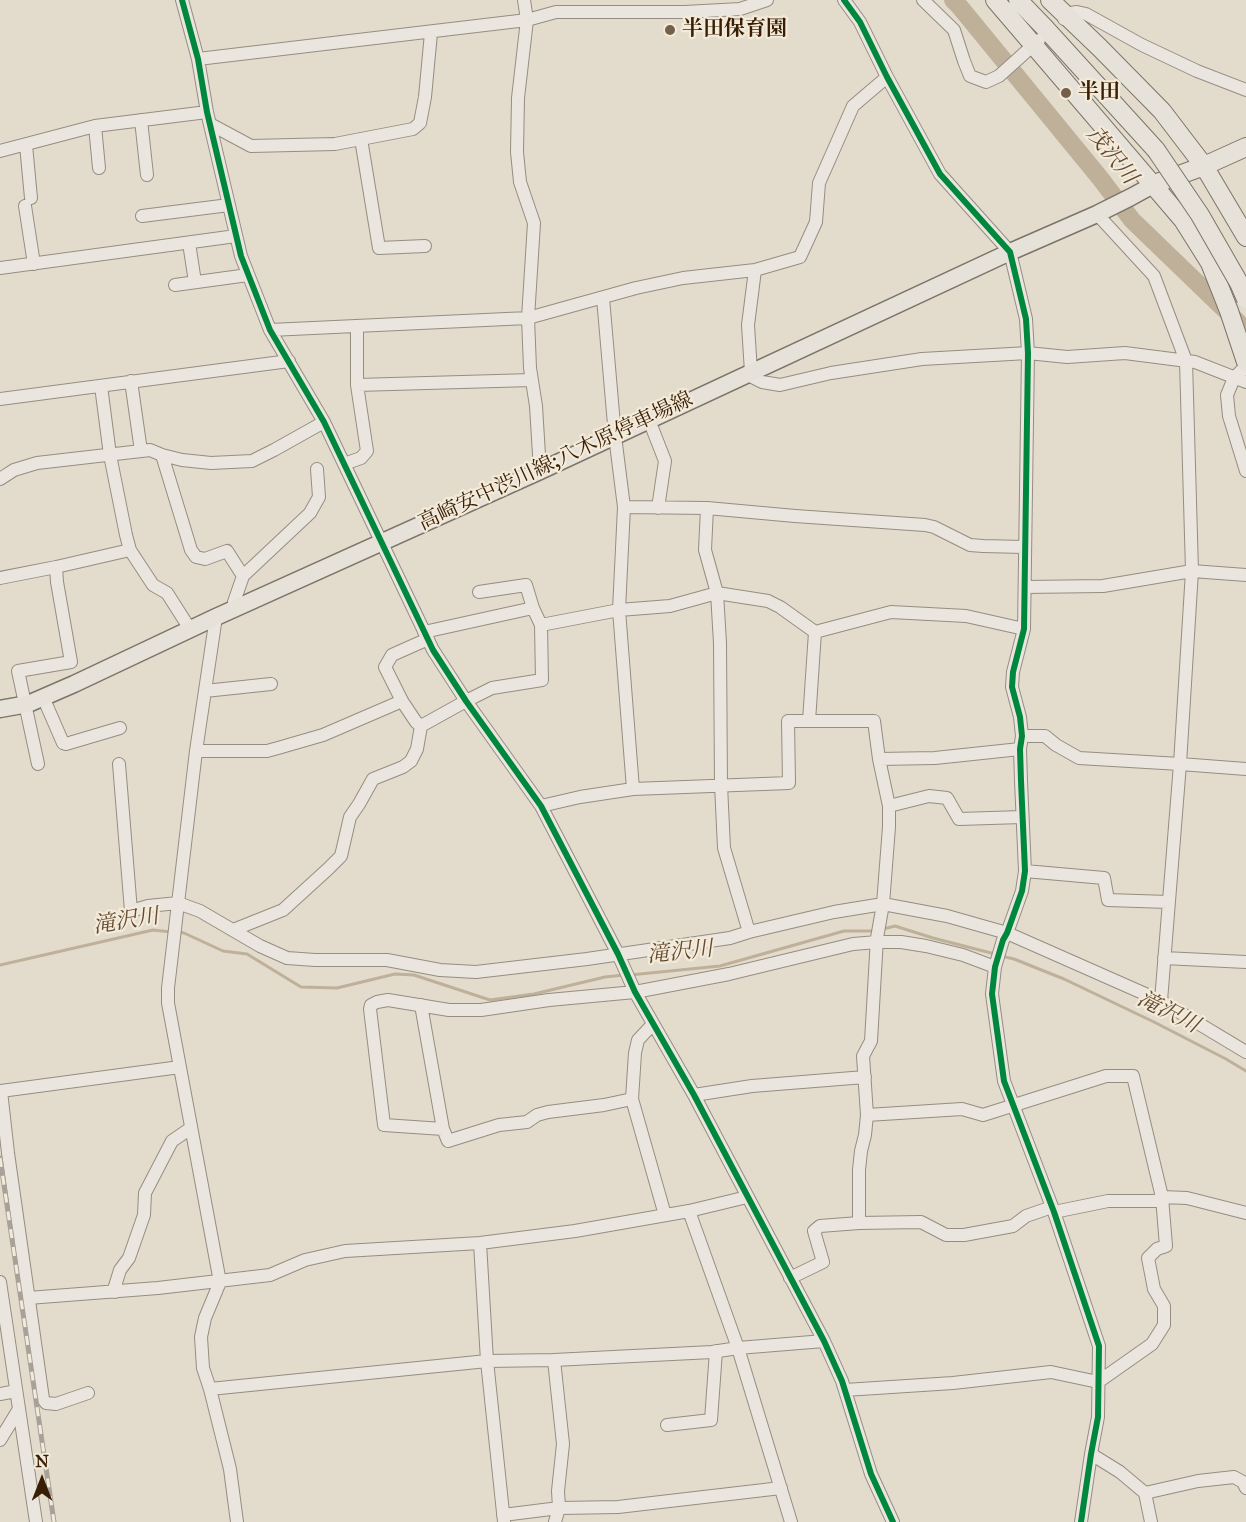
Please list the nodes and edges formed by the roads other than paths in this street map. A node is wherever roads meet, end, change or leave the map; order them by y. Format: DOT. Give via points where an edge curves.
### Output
graph roads {
  1 [pos="182,0"];
  2 [pos="524,0"];
  3 [pos="767,0"];
  4 [pos="844,0"];
  5 [pos="923,0"];
  6 [pos="996,0"];
  7 [pos="1018,0"];
  8 [pos="1050,0"];
  9 [pos="650,6"];
  10 [pos="1065,17"];
  11 [pos="527,20"];
  12 [pos="431,33"];
  13 [pos="1034,45"];
  14 [pos="198,59"];
  15 [pos="887,77"];
  16 [pos="1246,90"];
  17 [pos="208,118"];
  18 [pos="141,120"];
  19 [pos="95,126"];
  20 [pos="361,139"];
  21 [pos="26,145"];
  22 [pos="1246,147"];
  23 [pos="0,151"];
  24 [pos="1204,166"];
  25 [pos="99,168"];
  26 [pos="147,175"];
  27 [pos="1153,185"];
  28 [pos="229,205"];
  29 [pos="1103,211"];
  30 [pos="142,216"];
  31 [pos="236,236"];
  32 [pos="1246,237"];
  33 [pos="189,243"];
  34 [pos="425,246"];
  35 [pos="1010,252"];
  36 [pos="34,264"];
  37 [pos="0,268"];
  38 [pos="755,270"];
  39 [pos="248,275"];
  40 [pos="195,282"];
  41 [pos="175,285"];
  42 [pos="603,298"];
  43 [pos="1246,299"];
  44 [pos="528,318"];
  45 [pos="357,326"];
  46 [pos="270,330"];
  47 [pos="1028,353"];
  48 [pos="288,361"];
  49 [pos="1186,361"];
  50 [pos="1246,362"];
  51 [pos="1246,369"];
  52 [pos="751,372"];
  53 [pos="532,380"];
  54 [pos="1240,380"];
  55 [pos="131,381"];
  56 [pos="357,385"];
  57 [pos="101,386"];
  58 [pos="0,399"];
  59 [pos="649,420"];
  60 [pos="324,422"];
  61 [pos="615,436"];
  62 [pos="141,451"];
  63 [pos="110,455"];
  64 [pos="162,456"];
  65 [pos="344,464"];
  66 [pos="317,469"];
  67 [pos="540,471"];
  68 [pos="1246,471"];
  69 [pos="0,479"];
  70 [pos="624,507"];
  71 [pos="658,508"];
  72 [pos="707,508"];
  73 [pos="382,541"];
  74 [pos="1024,547"];
  75 [pos="130,550"];
  76 [pos="56,567"];
  77 [pos="1192,571"];
  78 [pos="1246,575"];
  79 [pos="243,576"];
  80 [pos="0,578"];
  81 [pos="1025,587"];
  82 [pos="479,592"];
  83 [pos="717,593"];
  84 [pos="533,608"];
  85 [pos="233,610"];
  86 [pos="619,610"];
  87 [pos="216,617"];
  88 [pos="541,625"];
  89 [pos="190,629"];
  90 [pos="1024,629"];
  91 [pos="815,632"];
  92 [pos="426,636"];
  93 [pos="271,684"];
  94 [pos="205,691"];
  95 [pos="43,697"];
  96 [pos="402,701"];
  97 [pos="466,701"];
  98 [pos="26,704"];
  99 [pos="0,709"];
  100 [pos="809,721"];
  101 [pos="421,726"];
  102 [pos="120,728"];
  103 [pos="1021,742"];
  104 [pos="196,752"];
  105 [pos="879,759"];
  106 [pos="38,764"];
  107 [pos="119,764"];
  108 [pos="1180,764"];
  109 [pos="1246,769"];
  110 [pos="721,785"];
  111 [pos="633,789"];
  112 [pos="541,806"];
  113 [pos="889,806"];
  114 [pos="1022,817"];
  115 [pos="1025,871"];
  116 [pos="1168,902"];
  117 [pos="178,903"];
  118 [pos="883,904"];
  119 [pos="233,930"];
  120 [pos="749,932"];
  121 [pos="1005,936"];
  122 [pos="877,940"];
  123 [pos="618,954"];
  124 [pos="1164,958"];
  125 [pos="1246,962"];
  126 [pos="996,965"];
  127 [pos="635,992"];
  128 [pos="1161,1001"];
  129 [pos="421,1005"];
  130 [pos="652,1024"];
  131 [pos="1246,1052"];
  132 [pos="180,1067"];
  133 [pos="865,1077"];
  134 [pos="694,1095"];
  135 [pos="632,1099"];
  136 [pos="1014,1106"];
  137 [pos="867,1115"];
  138 [pos="191,1128"];
  139 [pos="443,1129"];
  140 [pos="4,1153"];
  141 [pos="747,1197"];
  142 [pos="1162,1197"];
  143 [pos="1053,1210"];
  144 [pos="689,1211"];
  145 [pos="1246,1213"];
  146 [pos="665,1215"];
  147 [pos="859,1223"];
  148 [pos="480,1243"];
  149 [pos="790,1278"];
  150 [pos="220,1282"];
  151 [pos="0,1283"];
  152 [pos="115,1292"];
  153 [pos="28,1298"];
  154 [pos="824,1341"];
  155 [pos="738,1348"];
  156 [pos="716,1351"];
  157 [pos="554,1360"];
  158 [pos="487,1361"];
  159 [pos="1098,1382"];
  160 [pos="210,1389"];
  161 [pos="845,1390"];
  162 [pos="16,1391"];
  163 [pos="88,1393"];
  164 [pos="0,1394"];
  165 [pos="18,1409"];
  166 [pos="667,1425"];
  167 [pos="0,1440"];
  168 [pos="1091,1454"];
  169 [pos="781,1488"];
  170 [pos="1246,1488"];
  171 [pos="1145,1493"];
  172 [pos="559,1508"];
  173 [pos="504,1518"];
  174 [pos="36,1522"];
  175 [pos="237,1522"];
  176 [pos="555,1522"];
  177 [pos="791,1522"];
  178 [pos="893,1522"];
  179 [pos="1081,1522"];
  180 [pos="1151,1522"];
  1 -- 14 [label="street"];
  2 -- 11 [label="street"];
  3 -- 9 [label="street" via="740,9"];
  4 -- 15 [label="street" via="860,22"];
  5 -- 13 [label="street" via="954,30 970,76 986,82 999,76"];
  6 -- 13 [label="highway"];
  7 -- 43 [label="highway, bridge" via="1156,150 1200,216"];
  8 -- 10 [label="highway"];
  9 -- 11 [label="street" via="556,12"];
  10 -- 16 [label="street" via="1077,12 1086,14 1142,45"];
  10 -- 24 [label="highway" via="1162,111"];
  11 -- 12 [label="street"];
  11 -- 44 [label="street" via="518,98 517,152 520,182 534,224"];
  12 -- 14 [label="street"];
  12 -- 20 [label="street" via="420,123 413,129"];
  13 -- 27 [label="highway"];
  14 -- 17 [label="street"];
  15 -- 35 [label="street" via="940,174"];
  15 -- 38 [label="street" via="853,106 819,183 816,222 801,257"];
  17 -- 18 [label="street"];
  17 -- 20 [label="street" via="251,146 335,144"];
  17 -- 28 [label="street"];
  18 -- 19 [label="street"];
  18 -- 26 [label="street"];
  19 -- 21 [label="street"];
  19 -- 25 [label="street"];
  20 -- 34 [label="street" via="379,248"];
  21 -- 23 [label="street"];
  21 -- 36 [label="street"];
  22 -- 24 [label="highway"];
  24 -- 27 [label="highway"];
  24 -- 32 [label="highway"];
  27 -- 29 [label="main road, 高崎安中渋川線;八木原停車場線"];
  27 -- 50 [label="highway" via="1183,220 1210,262"];
  28 -- 30 [label="street"];
  28 -- 31 [label="street"];
  29 -- 35 [label="main road, 高崎安中渋川線;八木原停車場線"];
  29 -- 49 [label="street" via="1154,276"];
  31 -- 33 [label="street"];
  31 -- 39 [label="street"];
  33 -- 36 [label="street"];
  33 -- 40 [label="street"];
  35 -- 47 [label="street" via="1026,318"];
  35 -- 52 [label="main road, 高崎安中渋川線;八木原停車場線"];
  36 -- 37 [label="street"];
  38 -- 42 [label="street" via="682,278"];
  38 -- 52 [label="street" via="748,325"];
  39 -- 40 [label="street"];
  39 -- 46 [label="street"];
  40 -- 41 [label="street"];
  42 -- 44 [label="street"];
  42 -- 61 [label="street"];
  44 -- 45 [label="street"];
  44 -- 53 [label="street"];
  45 -- 46 [label="street"];
  45 -- 56 [label="street"];
  46 -- 48 [label="street"];
  47 -- 49 [label="street" via="1067,357 1125,353"];
  47 -- 52 [label="street" via="922,359 780,385 762,382 752,377"];
  47 -- 74 [label="street"];
  48 -- 55 [label="street"];
  48 -- 60 [label="street"];
  49 -- 54 [label="street"];
  49 -- 77 [label="street"];
  51 -- 54 [label="street"];
  52 -- 59 [label="main road, 高崎安中渋川線;八木原停車場線"];
  53 -- 56 [label="street"];
  53 -- 67 [label="street"];
  54 -- 68 [label="street" via="1227,395"];
  55 -- 57 [label="street"];
  55 -- 62 [label="street"];
  56 -- 65 [label="street" via="366,451 361,458"];
  57 -- 58 [label="street"];
  57 -- 63 [label="street"];
  59 -- 61 [label="main road, 高崎安中渋川線;八木原停車場線"];
  59 -- 71 [label="street" via="665,461"];
  60 -- 64 [label="street" via="252,461 211,463"];
  60 -- 65 [label="street"];
  61 -- 67 [label="main road, 高崎安中渋川線;八木原停車場線"];
  61 -- 70 [label="street"];
  62 -- 63 [label="street"];
  62 -- 64 [label="street" via="150,450"];
  63 -- 69 [label="street" via="37,463"];
  63 -- 75 [label="street"];
  64 -- 79 [label="street" via="191,550 205,560 227,551"];
  65 -- 73 [label="street"];
  66 -- 79 [label="street" via="319,497 310,513"];
  67 -- 73 [label="main road, 高崎安中渋川線;八木原停車場線"];
  70 -- 71 [label="street"];
  70 -- 86 [label="street"];
  71 -- 72 [label="street"];
  72 -- 74 [label="street" via="925,525 970,544"];
  72 -- 83 [label="street" via="705,550"];
  73 -- 85 [label="main road, 高崎安中渋川線;八木原停車場線"];
  73 -- 92 [label="street"];
  74 -- 81 [label="street"];
  75 -- 76 [label="street"];
  75 -- 89 [label="street" via="153,585 167,593"];
  76 -- 80 [label="street"];
  76 -- 98 [label="street" via="70,662 18,671"];
  77 -- 78 [label="street"];
  77 -- 81 [label="street" via="1103,586"];
  77 -- 108 [label="street"];
  79 -- 85 [label="street"];
  81 -- 90 [label="street"];
  82 -- 84 [label="street" via="526,585"];
  83 -- 86 [label="street" via="670,606"];
  83 -- 91 [label="street" via="768,601"];
  83 -- 110 [label="street"];
  84 -- 88 [label="street"];
  84 -- 92 [label="street"];
  85 -- 87 [label="main road, 高崎安中渋川線;八木原停車場線"];
  86 -- 88 [label="street"];
  86 -- 111 [label="street"];
  87 -- 89 [label="main road, 高崎安中渋川線;八木原停車場線"];
  87 -- 94 [label="street"];
  88 -- 97 [label="street" via="542,680 492,688"];
  89 -- 95 [label="main road, 高崎安中渋川線;八木原停車場線"];
  90 -- 91 [label="street" via="966,616 891,612"];
  90 -- 103 [label="street" via="1012,672"];
  91 -- 100 [label="street"];
  92 -- 96 [label="street" via="392,655 385,667"];
  92 -- 97 [label="street"];
  93 -- 94 [label="street"];
  94 -- 104 [label="street"];
  95 -- 98 [label="main road, 高崎安中渋川線;八木原停車場線"];
  95 -- 102 [label="street" via="63,743"];
  96 -- 101 [label="street"];
  96 -- 104 [label="street" via="323,735 267,751"];
  97 -- 101 [label="street"];
  97 -- 112 [label="street"];
  98 -- 99 [label="main road, 高崎安中渋川線;八木原停車場線"];
  98 -- 106 [label="street"];
  100 -- 105 [label="street" via="874,721"];
  100 -- 110 [label="street" via="788,721 789,783"];
  101 -- 119 [label="street" via="411,761 373,778 350,817 341,856 283,910"];
  103 -- 105 [label="street" via="935,758"];
  103 -- 108 [label="street" via="1046,736 1078,758"];
  103 -- 114 [label="street"];
  104 -- 117 [label="street"];
  105 -- 113 [label="street"];
  107 -- 117 [label="street" via="131,911"];
  108 -- 109 [label="street"];
  108 -- 116 [label="street"];
  110 -- 111 [label="street"];
  110 -- 120 [label="street" via="724,849"];
  111 -- 112 [label="street"];
  112 -- 123 [label="street"];
  113 -- 114 [label="street" via="929,796 947,798 959,819"];
  113 -- 118 [label="street"];
  114 -- 115 [label="street"];
  115 -- 116 [label="street" via="1104,878 1108,900"];
  115 -- 121 [label="street" via="1022,891"];
  116 -- 124 [label="street"];
  117 -- 119 [label="street"];
  117 -- 132 [label="street" via="168,1003"];
  118 -- 120 [label="street"];
  118 -- 121 [label="street" via="947,916"];
  118 -- 122 [label="street"];
  119 -- 123 [label="street" via="286,958 387,960 440,970 476,972"];
  120 -- 123 [label="street"];
  121 -- 126 [label="street"];
  121 -- 128 [label="street"];
  122 -- 126 [label="street" via="926,946"];
  122 -- 127 [label="street"];
  122 -- 133 [label="street" via="871,1041 863,1056"];
  123 -- 127 [label="street"];
  124 -- 125 [label="street"];
  124 -- 128 [label="street"];
  126 -- 136 [label="street" via="992,994 1004,1081"];
  127 -- 129 [label="street" via="481,1010"];
  127 -- 130 [label="street"];
  128 -- 131 [label="street"];
  129 -- 139 [label="street"];
  129 -- 139 [label="street" via="388,1000 371,1005 384,1125"];
  130 -- 134 [label="street"];
  130 -- 135 [label="street" via="638,1040"];
  132 -- 138 [label="street"];
  132 -- 140 [label="street" via="1,1091"];
  133 -- 134 [label="street"];
  133 -- 137 [label="street"];
  134 -- 141 [label="street"];
  135 -- 139 [label="street" via="548,1112 527,1122 499,1125 448,1141"];
  135 -- 146 [label="street"];
  136 -- 137 [label="street" via="983,1115 962,1109"];
  136 -- 142 [label="street" via="1106,1076 1133,1076"];
  136 -- 143 [label="street"];
  137 -- 147 [label="street" via="859,1170"];
  138 -- 150 [label="street"];
  138 -- 152 [label="street" via="172,1141 145,1193 144,1215 129,1258 120,1270"];
  140 -- 153 [label="street"];
  141 -- 144 [label="street"];
  141 -- 149 [label="street"];
  142 -- 143 [label="street" via="1156,1201 1108,1201"];
  142 -- 145 [label="street" via="1187,1198"];
  142 -- 159 [label="street" via="1166,1246 1148,1258 1154,1289 1164,1306 1164,1325 1152,1344"];
  143 -- 147 [label="street" via="1026,1216 1013,1226 964,1236 946,1234 921,1222"];
  143 -- 159 [label="street" via="1099,1346"];
  144 -- 146 [label="street"];
  144 -- 155 [label="street"];
  146 -- 148 [label="street"];
  147 -- 149 [label="street" via="820,1226 814,1231 823,1262"];
  148 -- 150 [label="street" via="345,1251 305,1260 270,1275"];
  148 -- 158 [label="street"];
  149 -- 154 [label="street"];
  150 -- 152 [label="street"];
  150 -- 160 [label="street" via="201,1337 203,1368"];
  151 -- 162 [label="street"];
  152 -- 153 [label="street"];
  153 -- 163 [label="street" via="43,1399 56,1404"];
  154 -- 155 [label="street"];
  154 -- 161 [label="street"];
  155 -- 156 [label="street"];
  155 -- 169 [label="street"];
  156 -- 157 [label="street"];
  156 -- 166 [label="street" via="711,1420"];
  157 -- 158 [label="street"];
  157 -- 172 [label="street" via="563,1444"];
  158 -- 160 [label="street"];
  158 -- 173 [label="street"];
  159 -- 161 [label="street" via="1051,1372"];
  159 -- 168 [label="street" via="1098,1417"];
  160 -- 175 [label="street" via="230,1469"];
  161 -- 178 [label="street" via="871,1474"];
  162 -- 164 [label="street"];
  162 -- 165 [label="street"];
  165 -- 167 [label="street"];
  165 -- 174 [label="street"];
  168 -- 171 [label="street"];
  168 -- 179 [label="street"];
  169 -- 172 [label="street" via="618,1507"];
  169 -- 177 [label="street"];
  170 -- 171 [label="street" via="1234,1477"];
  171 -- 180 [label="street"];
  172 -- 173 [label="street"];
  172 -- 176 [label="street"];
}
